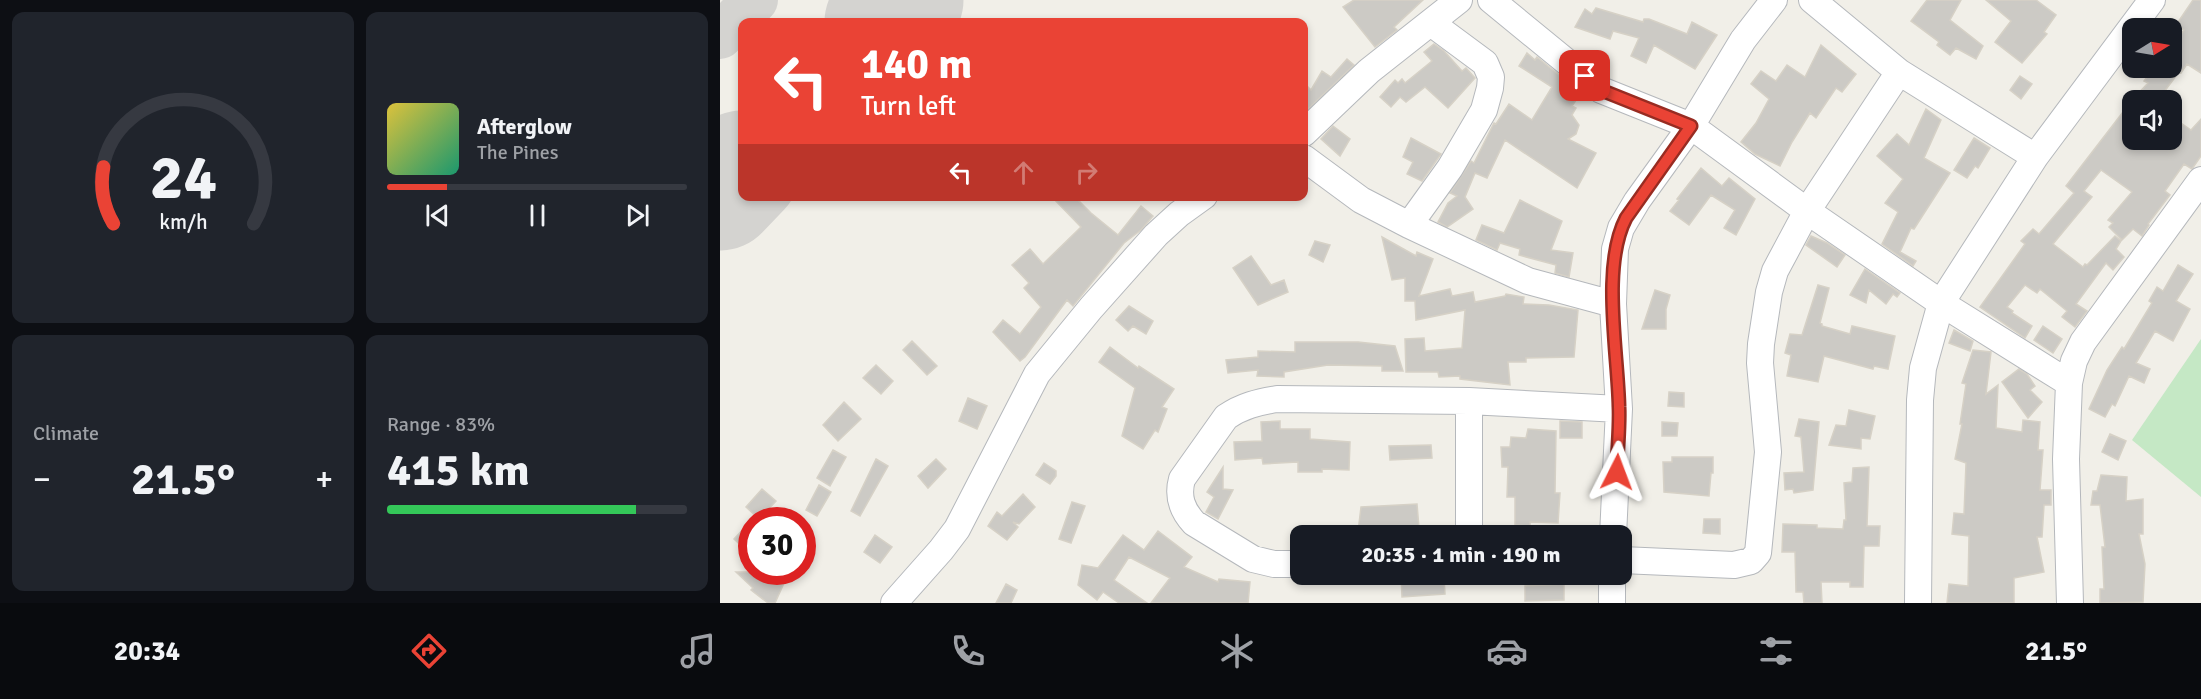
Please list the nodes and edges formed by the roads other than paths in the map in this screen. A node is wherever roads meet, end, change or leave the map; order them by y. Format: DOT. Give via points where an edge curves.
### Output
graph roads {
  1 [pos="1459,0"];
  2 [pos="1491,0"];
  3 [pos="1774,0"];
  4 [pos="1812,0"];
  5 [pos="2152,0"];
  6 [pos="1431,23"];
  7 [pos="1899,72"];
  8 [pos="1691,126"];
  9 [pos="1308,129"];
  10 [pos="2035,157"];
  11 [pos="1308,161"];
  12 [pos="2201,180"];
  13 [pos="1197,201"];
  14 [pos="1808,211"];
  15 [pos="1409,225"];
  16 [pos="1941,303"];
  17 [pos="1612,304"];
  18 [pos="2069,383"];
  19 [pos="1469,401"];
  20 [pos="1620,409"];
  21 [pos="1469,525"];
  22 [pos="1615,525"];
  23 [pos="1632,560"];
  24 [pos="1290,564"];
  25 [pos="1612,585"];
  26 [pos="894,603"];
  27 [pos="1612,603"];
  28 [pos="1918,603"];
  29 [pos="2070,603"];
  1 -- 6 [label="street"];
  2 -- 8 [label="street" via="1601,90"];
  3 -- 8 [label="street" via="1743,40"];
  4 -- 7 [label="street"];
  5 -- 10 [label="street"];
  6 -- 9 [label="street" via="1370,71"];
  6 -- 15 [label="street" via="1485,63 1491,77 1490,88 1484,110 1450,168"];
  7 -- 10 [label="street"];
  7 -- 14 [label="street"];
  8 -- 14 [label="street"];
  8 -- 17 [label="street" via="1621,228 1615,249"];
  10 -- 16 [label="street"];
  11 -- 15 [label="street" via="1361,200"];
  12 -- 18 [label="street" via="2083,342"];
  13 -- 26 [label="street" via="1156,235 1037,374 957,529"];
  14 -- 16 [label="street"];
  14 -- 23 [label="street" via="1774,271 1764,323 1760,363 1768,452 1758,553 1751,561 1734,565"];
  15 -- 17 [label="street" via="1528,281"];
  16 -- 18 [label="street"];
  16 -- 28 [label="street" via="1923,368 1920,400"];
  17 -- 20 [label="street"];
  18 -- 29 [label="street" via="2066,459"];
  19 -- 20 [label="street"];
  19 -- 21 [label="street"];
  19 -- 24 [label="street" via="1277,399 1248,405 1226,417 1182,479 1181,502 1194,524 1253,559"];
  20 -- 22 [label="street"];
  25 -- 27 [label="street"];
}
